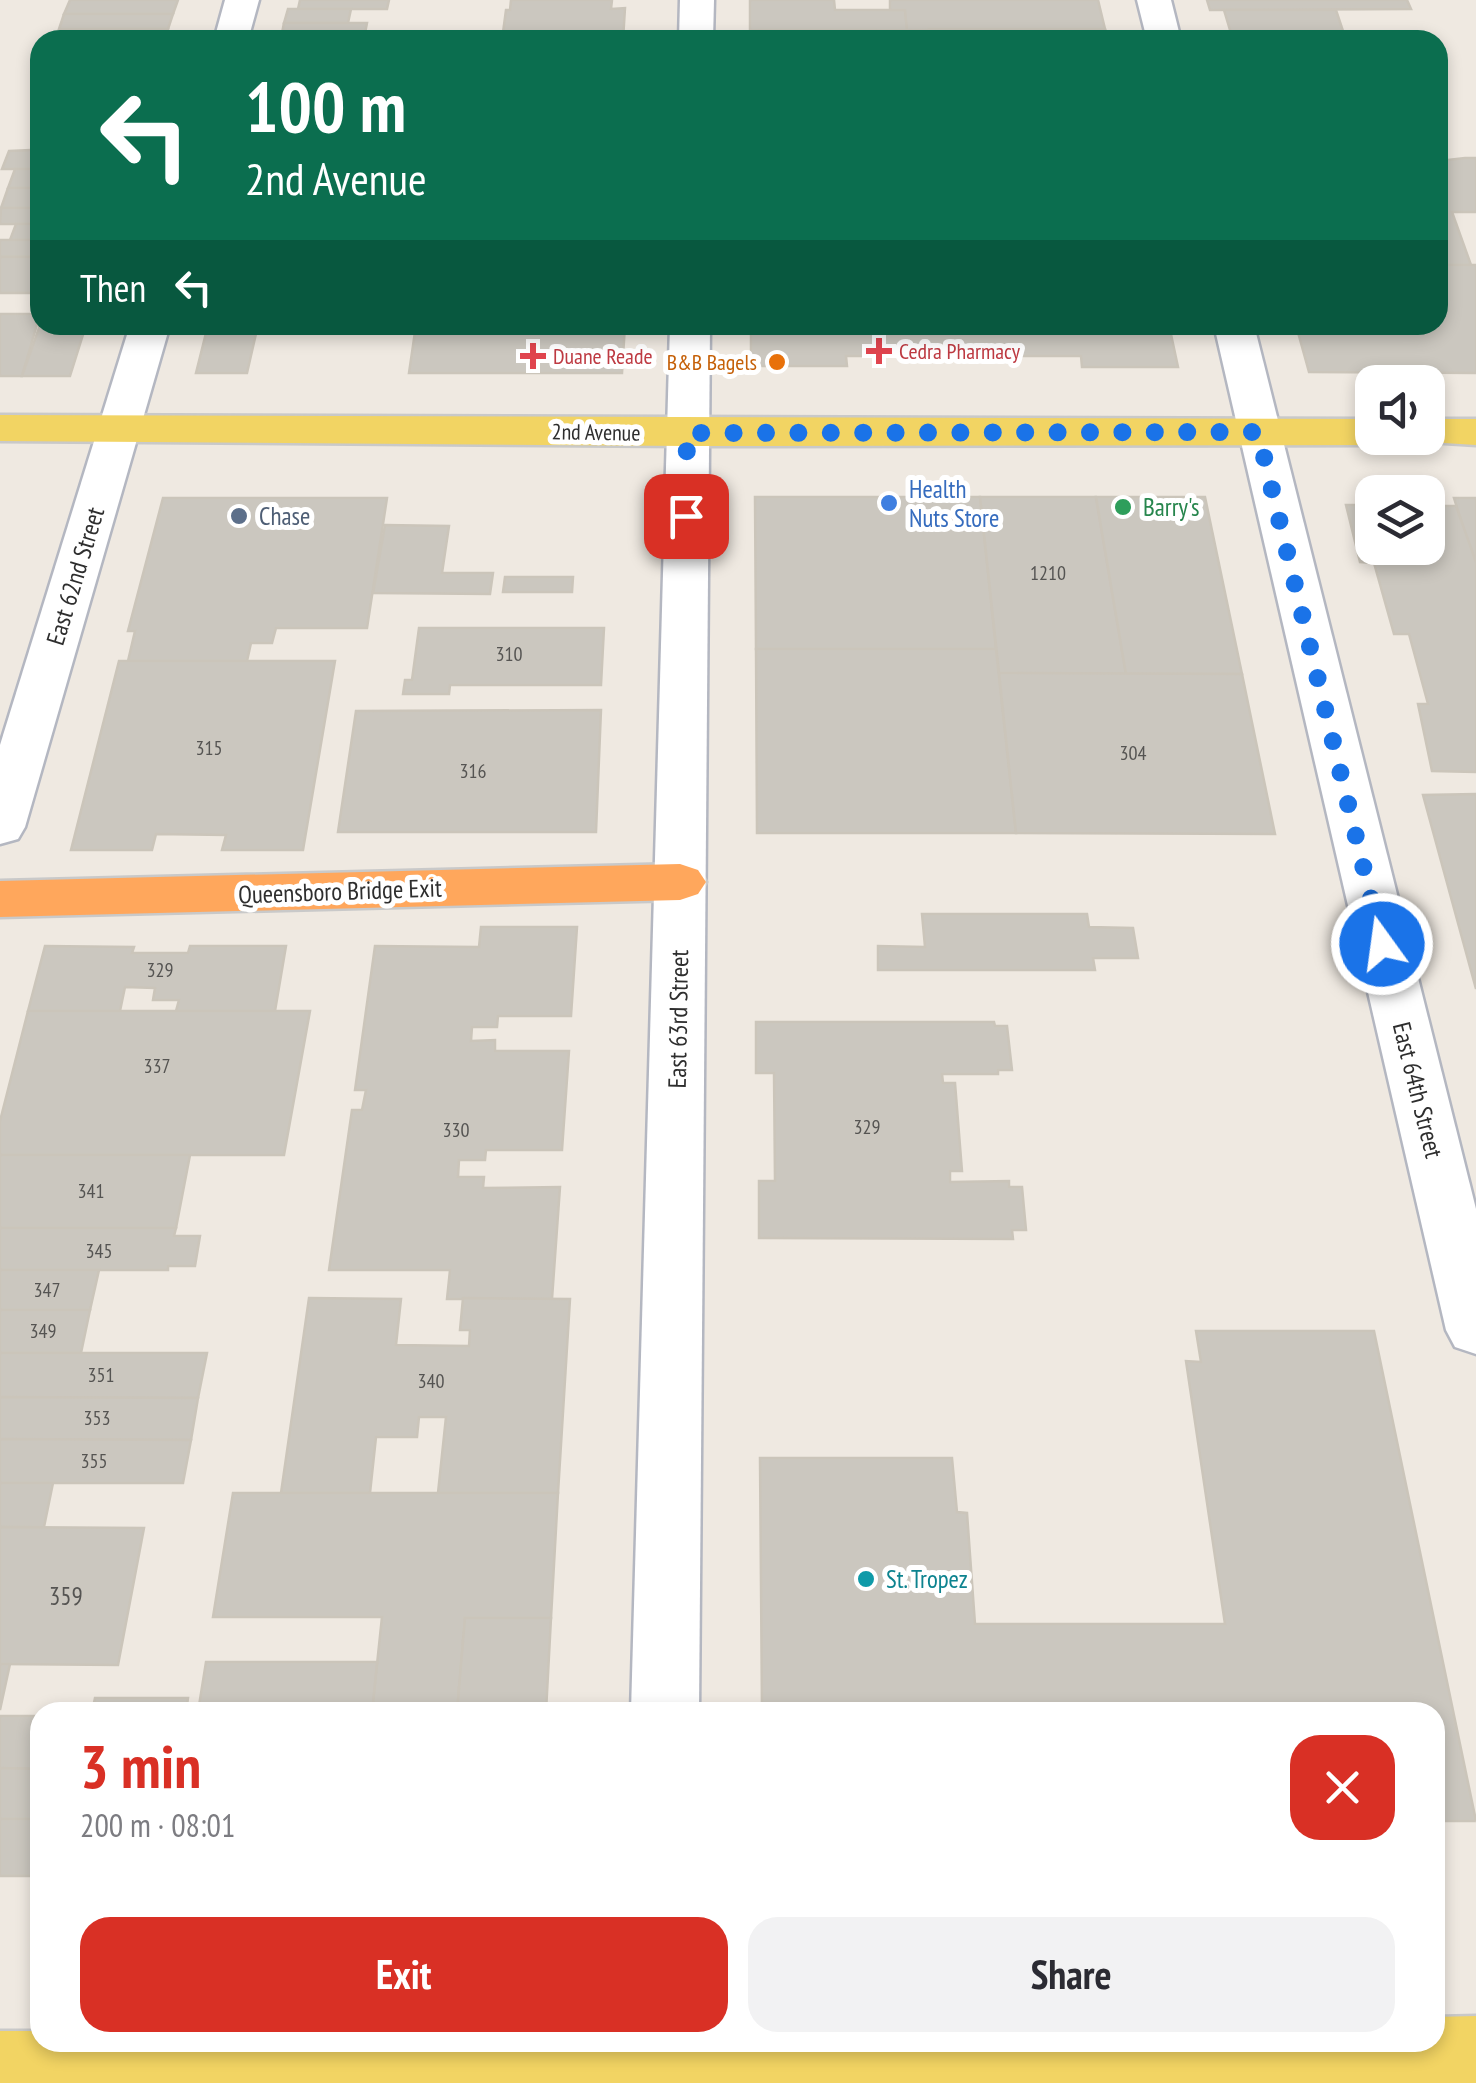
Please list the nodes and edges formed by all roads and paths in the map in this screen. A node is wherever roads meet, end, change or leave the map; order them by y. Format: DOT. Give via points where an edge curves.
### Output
graph roads {
  1 [pos="242,0"];
  2 [pos="698,0"];
  3 [pos="1154,0"];
  4 [pos="233,30"];
  5 [pos="696,30"];
  6 [pos="1162,30"];
  7 [pos="147,335"];
  8 [pos="690,335"];
  9 [pos="1236,335"];
  10 [pos="0,428"];
  11 [pos="120,428"];
  12 [pos="1258,432"];
  13 [pos="1355,432"];
  14 [pos="1445,432"];
  15 [pos="1476,432"];
  16 [pos="687,433"];
  17 [pos="0,828"];
  18 [pos="680,882"];
  19 [pos="0,899"];
  20 [pos="1476,1330"];
  21 [pos="665,1702"];
  22 [pos="1476,2053"];
  23 [pos="661,2064"];
  24 [pos="0,2068"];
  1 -- 4 [label="street"];
  2 -- 5 [label="street"];
  3 -- 6 [label="street"];
  7 -- 11 [label="street, East 62nd Street"];
  8 -- 16 [label="street, East 63rd Street"];
  9 -- 12 [label="street, East 64th Street"];
  10 -- 11 [label="main road, 2nd Avenue"];
  11 -- 16 [label="main road, 2nd Avenue"];
  11 -- 17 [label="street, East 62nd Street"];
  12 -- 13 [label="main road, 2nd Avenue"];
  12 -- 16 [label="main road, 2nd Avenue"];
  12 -- 20 [label="street, East 64th Street"];
  14 -- 15 [label="main road"];
  16 -- 18 [label="street, East 63rd Street"];
  18 -- 19 [label="highway, Queensboro Bridge Exit"];
  18 -- 21 [label="street, East 63rd Street"];
  22 -- 23 [label="main road"];
  23 -- 24 [label="main road"];
}
